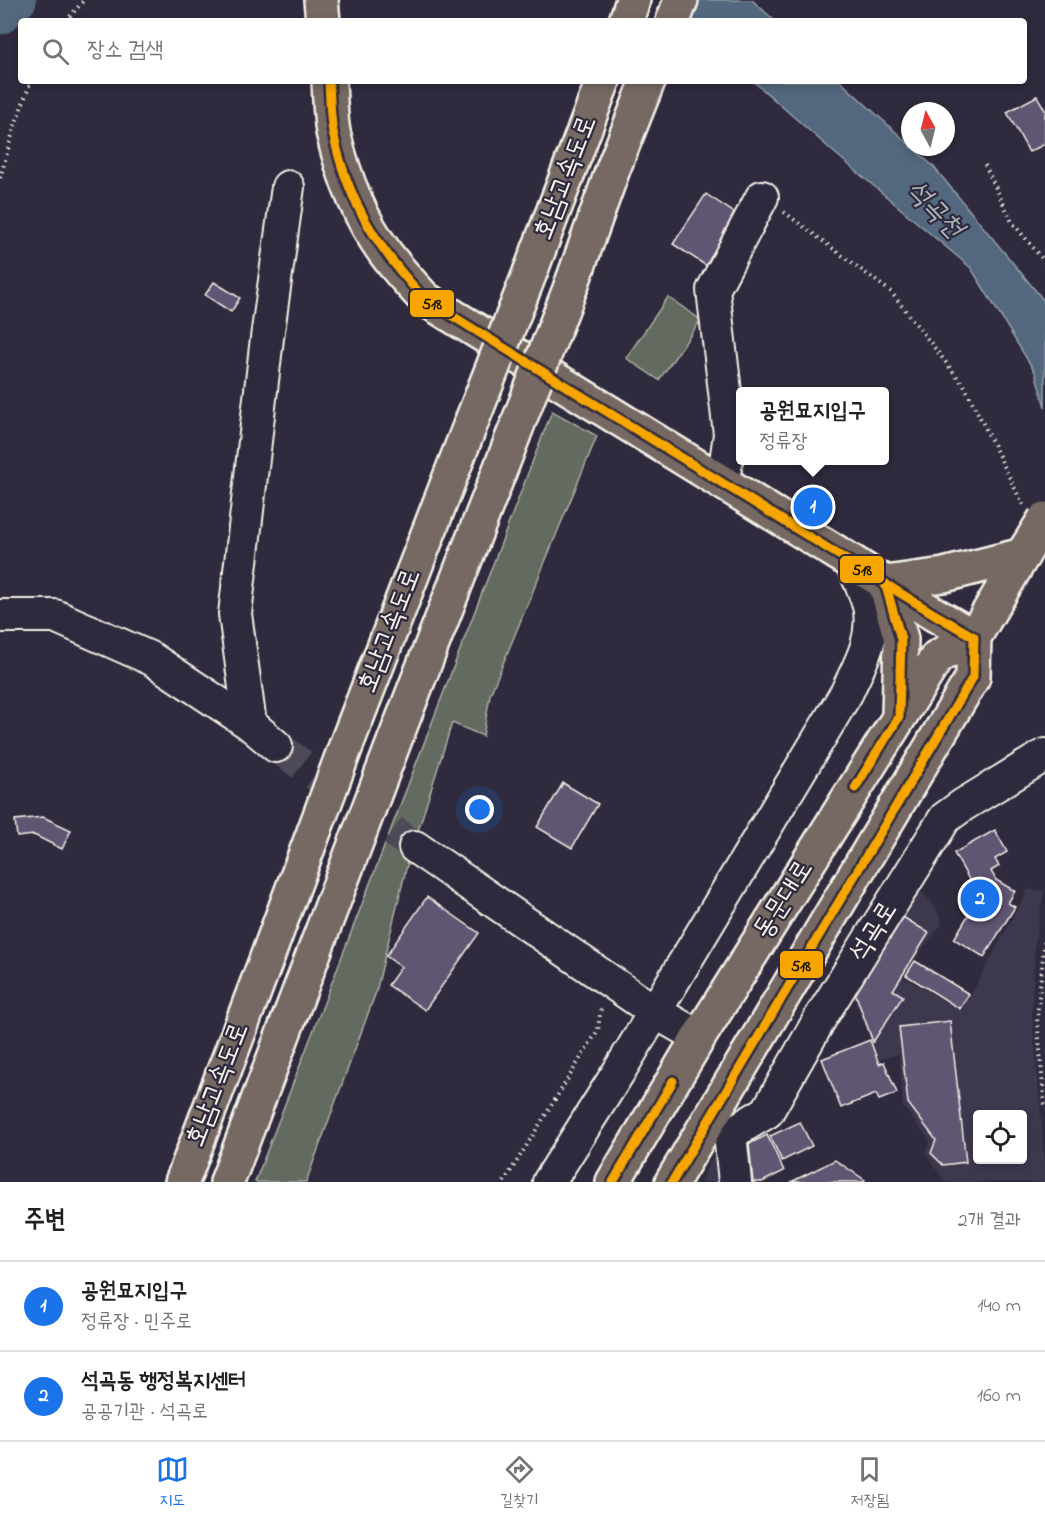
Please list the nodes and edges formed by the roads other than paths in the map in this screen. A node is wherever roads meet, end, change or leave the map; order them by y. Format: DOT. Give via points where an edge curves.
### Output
graph roads {
  1 [pos="321,0"];
  2 [pos="633,0"];
  3 [pos="681,0"];
  4 [pos="323,18"];
  5 [pos="627,18"];
  6 [pos="674,18"];
  7 [pos="329,84"];
  8 [pos="602,84"];
  9 [pos="647,84"];
  10 [pos="288,187"];
  11 [pos="762,197"];
  12 [pos="723,483"];
  13 [pos="1036,516"];
  14 [pos="1025,552"];
  15 [pos="852,562"];
  16 [pos="885,583"];
  17 [pos="0,616"];
  18 [pos="974,637"];
  19 [pos="899,717"];
  20 [pos="250,724"];
  21 [pos="276,746"];
  22 [pos="1045,755"];
  23 [pos="415,847"];
  24 [pos="655,1012"];
  25 [pos="699,1037"];
  26 [pos="720,1126"];
  27 [pos="182,1182"];
  28 [pos="227,1182"];
  29 [pos="549,1182"];
  30 [pos="614,1182"];
  31 [pos="672,1182"];
  32 [pos="735,1182"];
  1 -- 4 [label="main road"];
  2 -- 5 [label="main road"];
  3 -- 6 [label="main road"];
  7 -- 12 [label="main road" via="333,130 354,198 385,252 425,299"];
  8 -- 27 [label="main road, 호남고속도로, bridge"];
  9 -- 28 [label="main road, 호남고속도로, bridge"];
  10 -- 20 [label="street" via="235,614"];
  11 -- 12 [label="street" via="713,290 730,434"];
  12 -- 15 [label="main road"];
  13 -- 14 [label="main road, 동문대로, bridge"];
  14 -- 16 [label="main road" via="944,575"];
  14 -- 18 [label="main road, 동문대로"];
  15 -- 16 [label="main road"];
  15 -- 24 [label="street" via="870,609 869,643 847,692"];
  16 -- 18 [label="main road"];
  16 -- 19 [label="main road" via="901,639"];
  17 -- 20 [label="street" via="55,616 152,659"];
  18 -- 19 [label="main road, 동문대로" via="937,657"];
  18 -- 26 [label="main road, 동문대로" via="973,677"];
  19 -- 25 [label="main road, 동문대로"];
  20 -- 21 [label="street"];
  22 -- 26 [label="street, 석곡로" via="945,818 821,1017 768,1112"];
  23 -- 24 [label="street"];
  24 -- 25 [label="street"];
  24 -- 29 [label="street"];
  25 -- 30 [label="main road, 동문대로"];
  26 -- 31 [label="main road, 동문대로"];
  26 -- 32 [label="street"];
}
